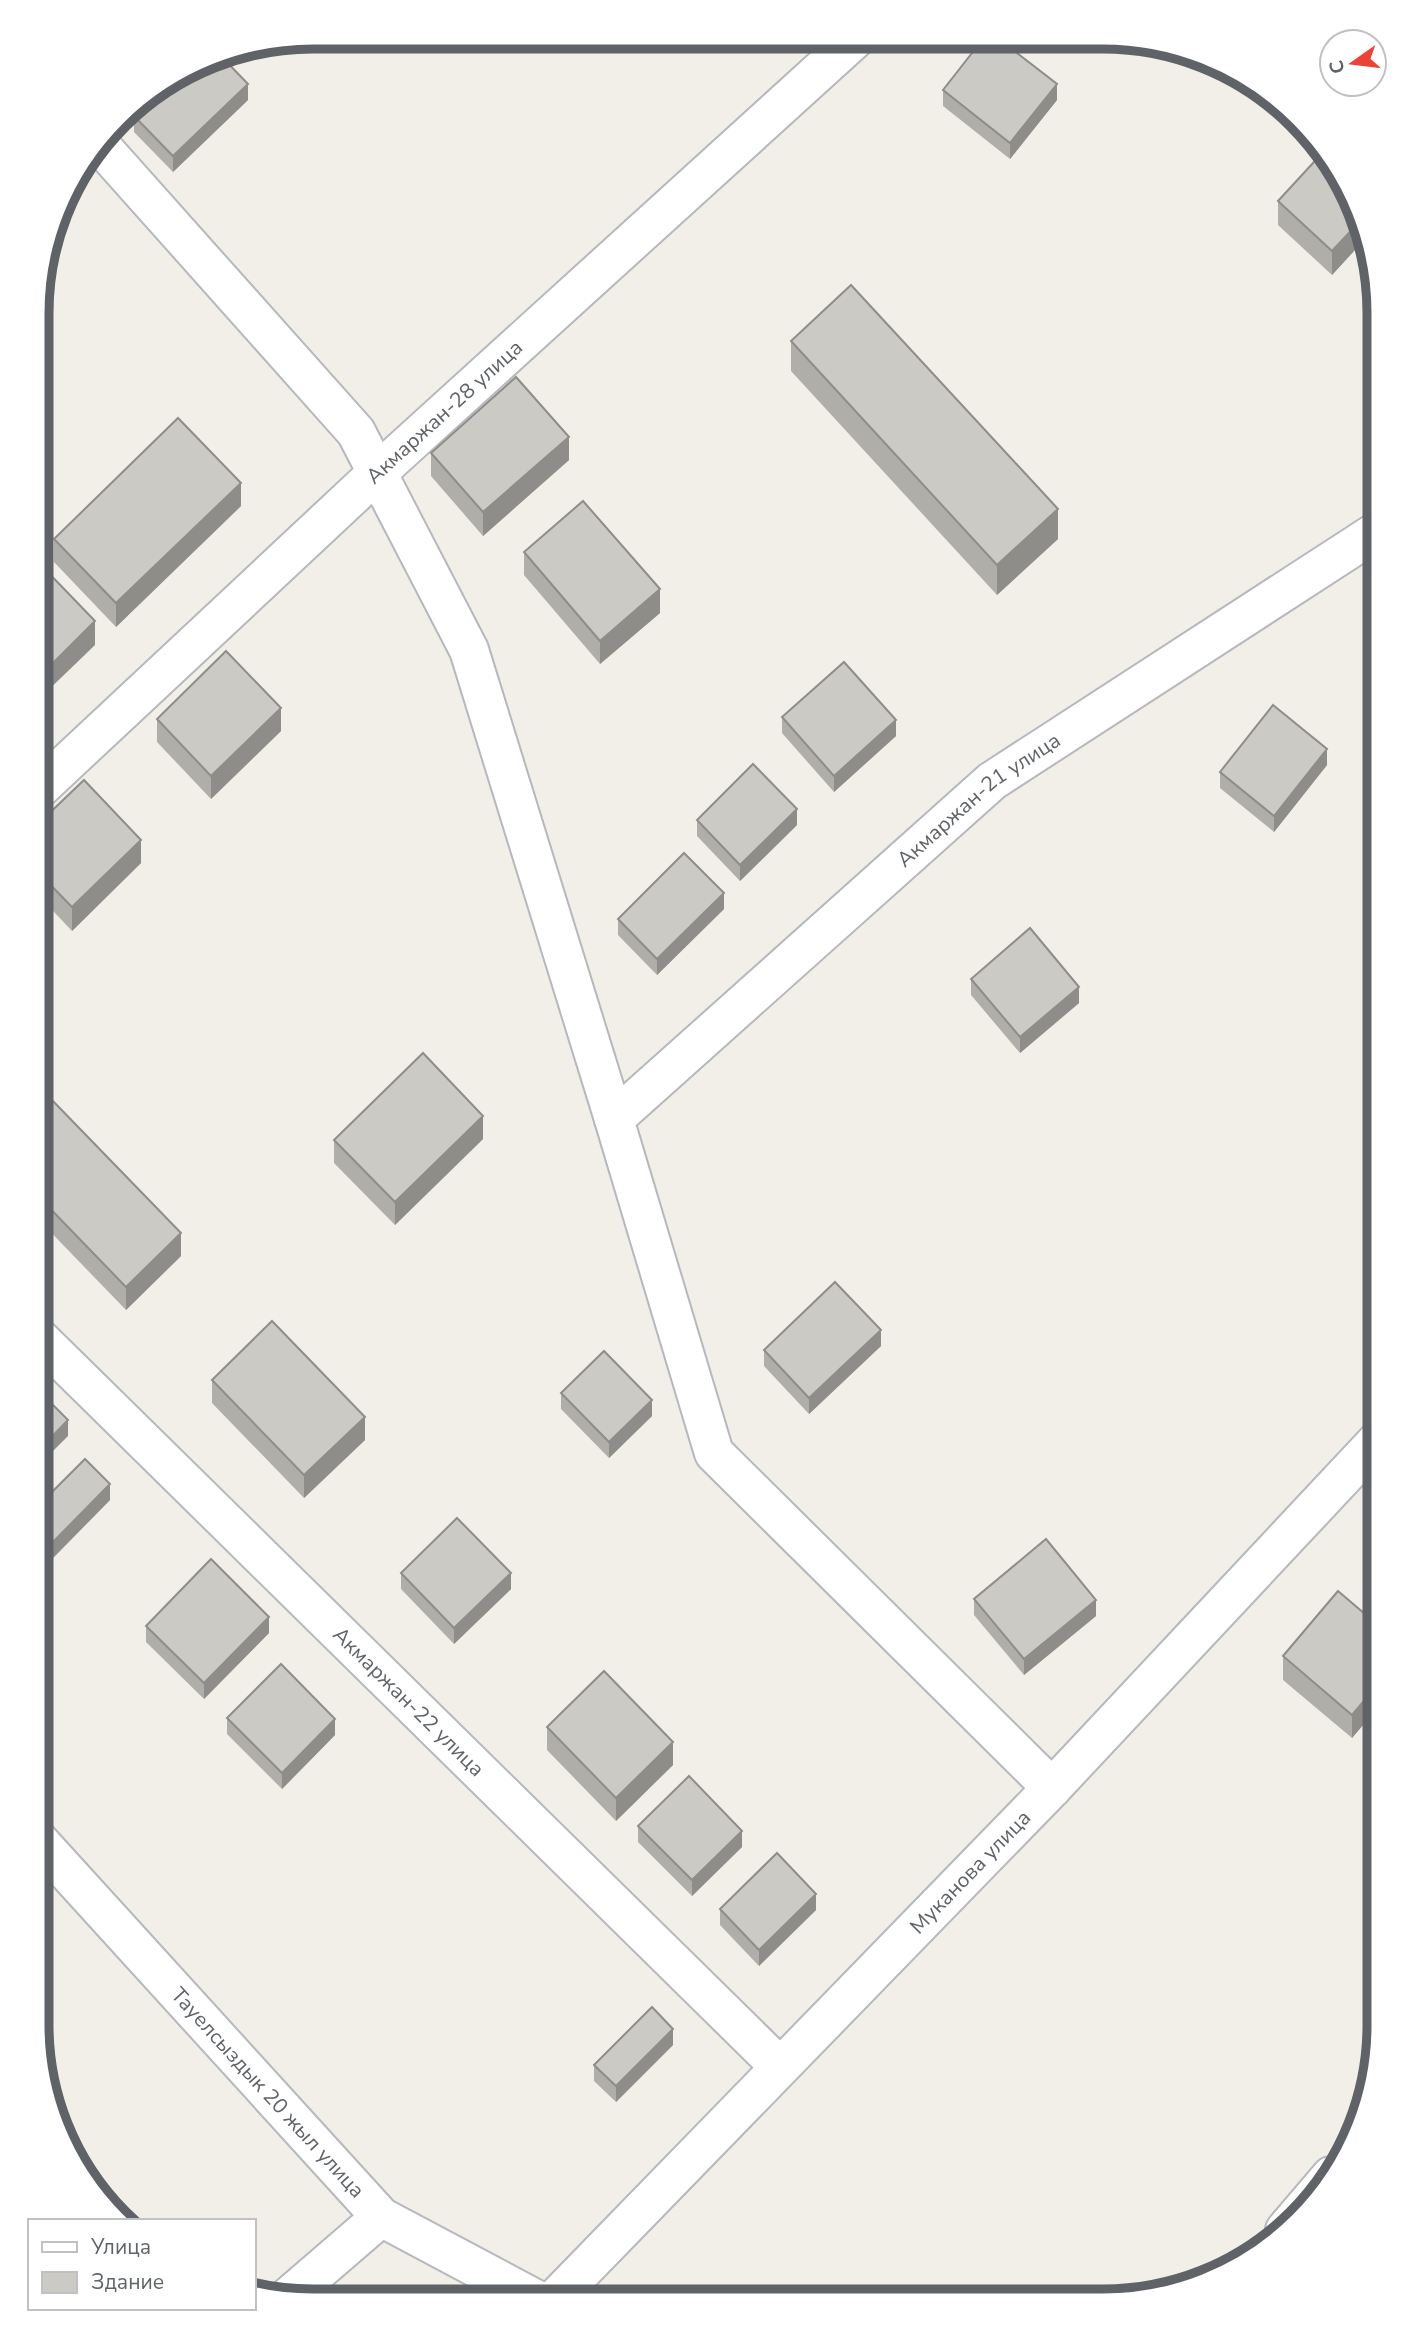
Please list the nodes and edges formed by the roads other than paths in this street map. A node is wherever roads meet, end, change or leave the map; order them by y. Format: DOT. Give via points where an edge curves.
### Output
graph roads {
  1 [pos="844,49"];
  2 [pos="105,150"];
  3 [pos="377,473"];
  4 [pos="1367,538"];
  5 [pos="49,780"];
  6 [pos="614,1119"];
  7 [pos="49,1348"];
  8 [pos="1367,1452"];
  9 [pos="1052,1788"];
  10 [pos="49,1852"];
  11 [pos="780,2067"];
  12 [pos="381,2217"];
  13 [pos="299,2288"];
  14 [pos="516,2289"];
  15 [pos="565,2289"];
  1 -- 3 [label="street, Акмаржан-28 улица"];
  2 -- 3 [label="street" via="356,432"];
  3 -- 5 [label="street, Акмаржан-28 улица"];
  3 -- 6 [label="street" via="470,650"];
  4 -- 6 [label="street, Акмаржан-21 улица" via="992,781"];
  6 -- 9 [label="street" via="714,1453"];
  7 -- 11 [label="street, Акмаржан-22 улица"];
  8 -- 9 [label="street, Муканова улица"];
  9 -- 11 [label="street, Муканова улица"];
  10 -- 12 [label="street, Тауелсыздык 20 жыл улица"];
  11 -- 15 [label="street, Муканова улица"];
  12 -- 13 [label="street"];
  12 -- 14 [label="street, Тауелсыздык 20 жыл улица"];
}
